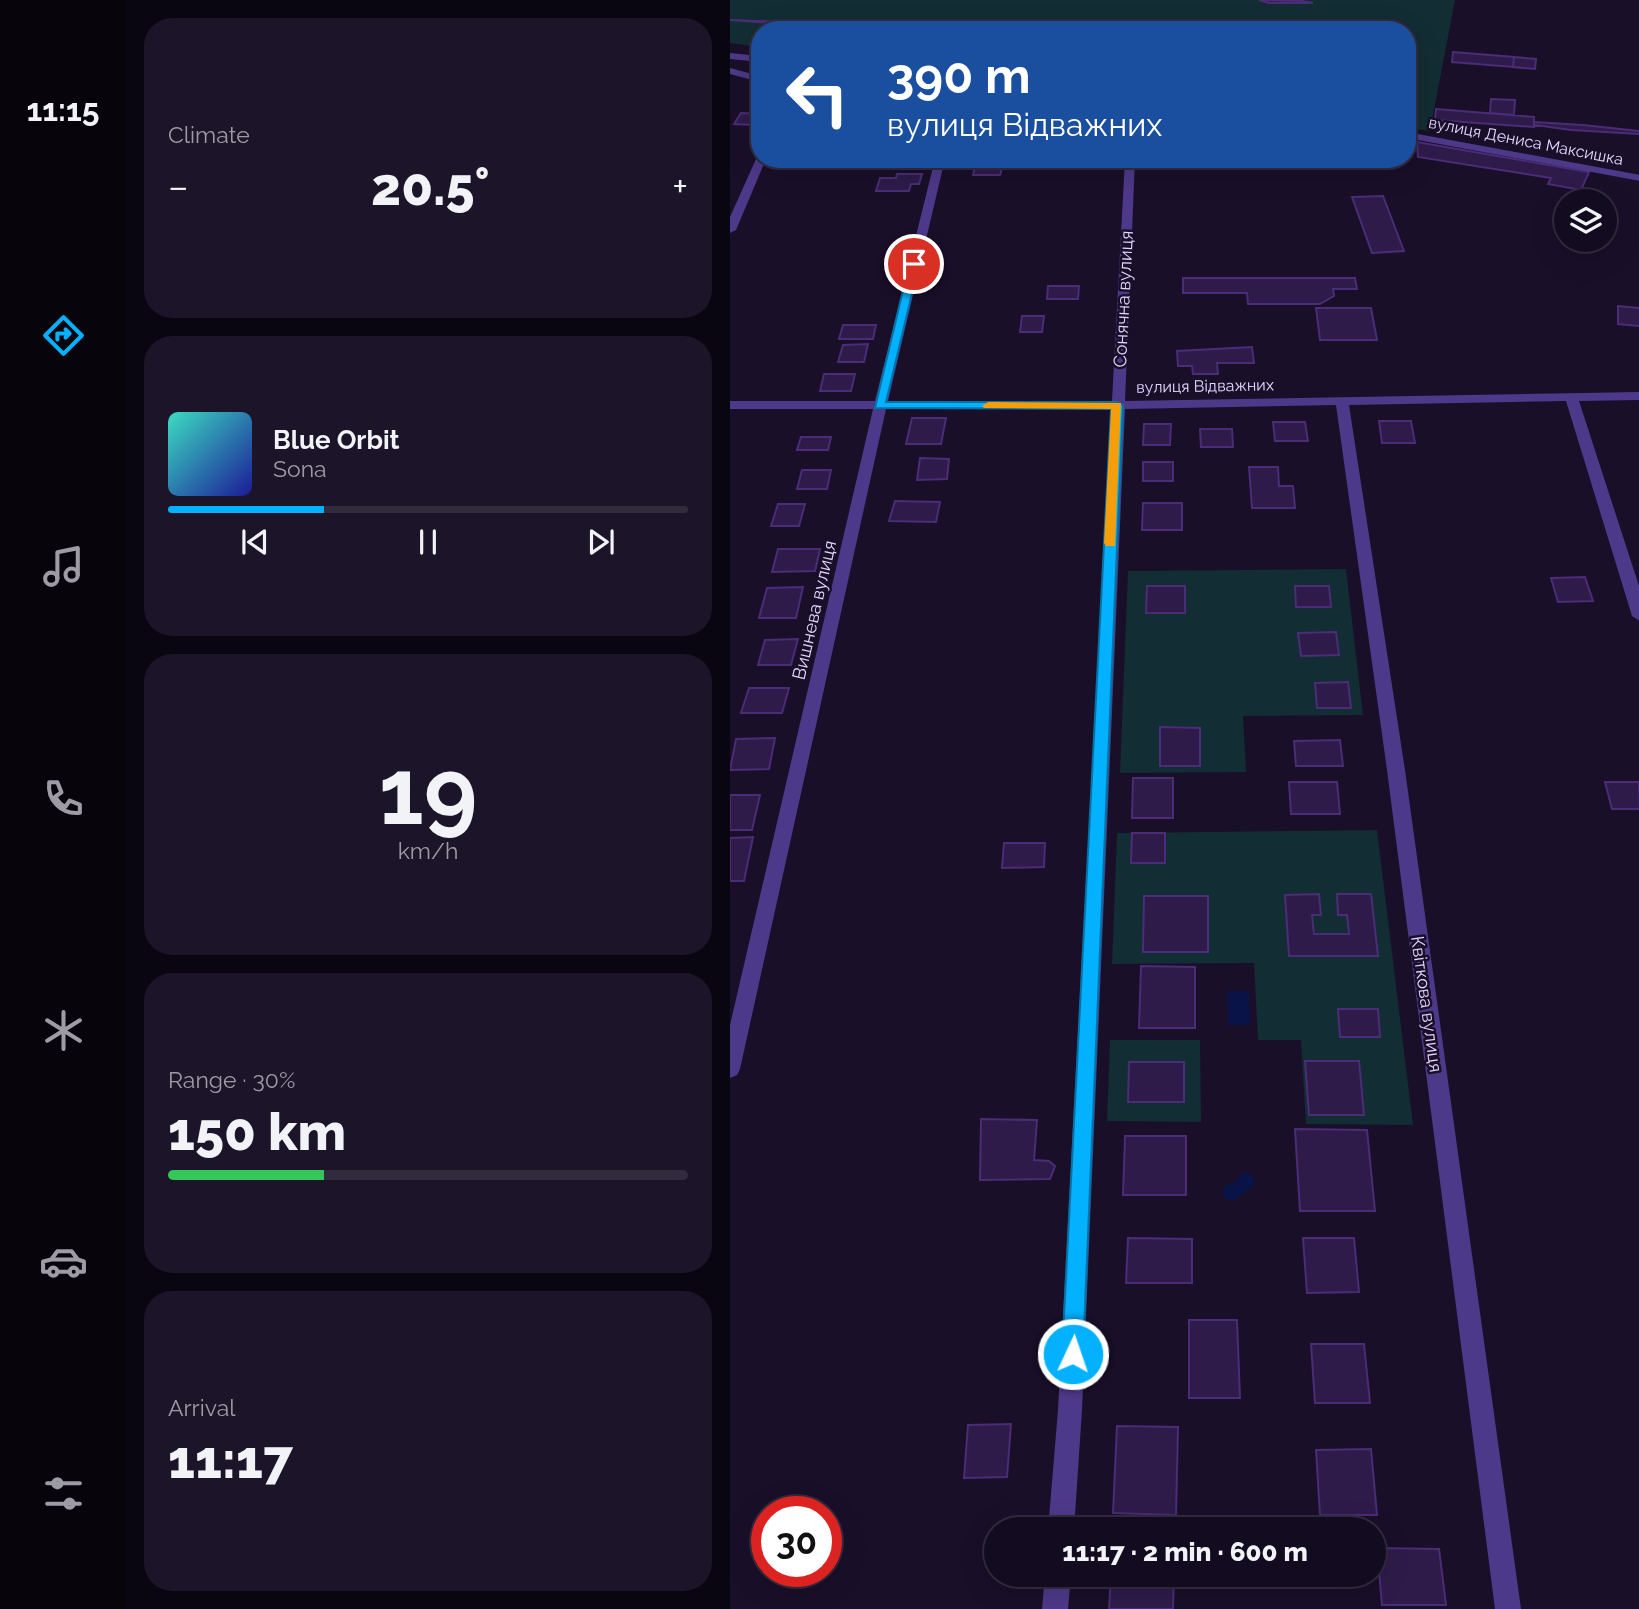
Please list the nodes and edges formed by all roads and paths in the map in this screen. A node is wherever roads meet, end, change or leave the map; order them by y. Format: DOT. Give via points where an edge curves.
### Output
graph roads {
  1 [pos="730,56"];
  2 [pos="751,58"];
  3 [pos="730,71"];
  4 [pos="751,77"];
  5 [pos="1416,137"];
  6 [pos="757,168"];
  7 [pos="938,168"];
  8 [pos="1130,168"];
  9 [pos="1639,178"];
  10 [pos="730,230"];
  11 [pos="1571,396"];
  12 [pos="1639,396"];
  13 [pos="1342,400"];
  14 [pos="730,405"];
  15 [pos="1117,405"];
  16 [pos="879,406"];
  17 [pos="1639,616"];
  18 [pos="730,1069"];
  19 [pos="1062,1517"];
  20 [pos="1057,1587"];
  21 [pos="1055,1609"];
  22 [pos="1508,1609"];
  1 -- 2 [label="street"];
  3 -- 4 [label="street"];
  5 -- 9 [label="street, вулиця Дениса Максишка"];
  6 -- 10 [label="street"];
  7 -- 16 [label="street, Вишнева вулиця"];
  8 -- 15 [label="street, Сонячна вулиця"];
  11 -- 12 [label="street, вулиця Відважних"];
  11 -- 13 [label="street, вулиця Відважних"];
  11 -- 17 [label="street"];
  13 -- 15 [label="street, вулиця Відважних"];
  13 -- 22 [label="street, Квіткова вулиця"];
  14 -- 16 [label="street, вулиця Відважних"];
  15 -- 16 [label="street, вулиця Відважних"];
  15 -- 19 [label="street, Сонячна вулиця"];
  16 -- 18 [label="street, Вишнева вулиця"];
  20 -- 21 [label="street"];
}
